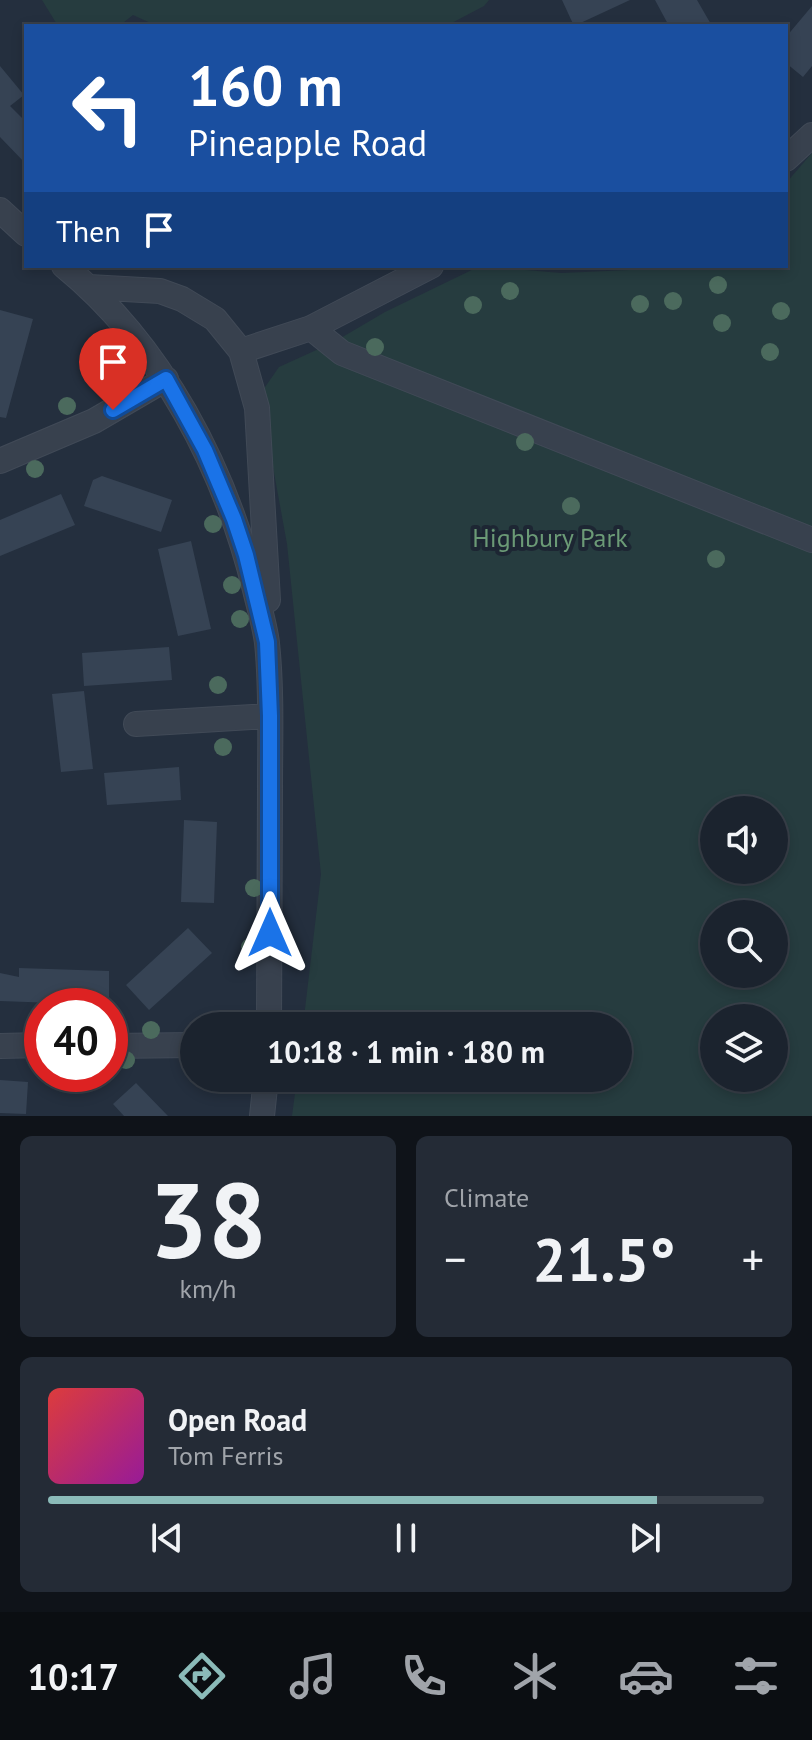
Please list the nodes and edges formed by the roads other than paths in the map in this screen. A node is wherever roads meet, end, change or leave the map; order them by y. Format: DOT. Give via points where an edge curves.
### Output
graph roads {
  1 [pos="812,135"];
  2 [pos="788,157"];
  3 [pos="0,210"];
  4 [pos="24,232"];
  5 [pos="66,268"];
  6 [pos="427,268"];
  7 [pos="89,287"];
  8 [pos="311,328"];
  9 [pos="241,351"];
  10 [pos="166,379"];
  11 [pos="0,461"];
  12 [pos="812,540"];
  13 [pos="267,642"];
  14 [pos="270,716"];
  15 [pos="136,724"];
  16 [pos="269,1012"];
  17 [pos="24,1045"];
  18 [pos="180,1045"];
  19 [pos="0,1046"];
  20 [pos="128,1046"];
  21 [pos="265,1092"];
  22 [pos="262,1116"];
  1 -- 2 [label="street"];
  3 -- 4 [label="street"];
  5 -- 7 [label="street"];
  6 -- 8 [label="street"];
  7 -- 9 [label="street" via="160,291 182,299 215,319"];
  7 -- 10 [label="street"];
  8 -- 9 [label="street"];
  8 -- 12 [label="street" via="342,353"];
  9 -- 13 [label="street" via="257,408"];
  10 -- 11 [label="street" via="94,421"];
  10 -- 13 [label="street" via="205,450 234,519"];
  13 -- 14 [label="street"];
  14 -- 15 [label="street"];
  14 -- 16 [label="street"];
  17 -- 19 [label="street"];
  18 -- 20 [label="street"];
  21 -- 22 [label="street"];
}
